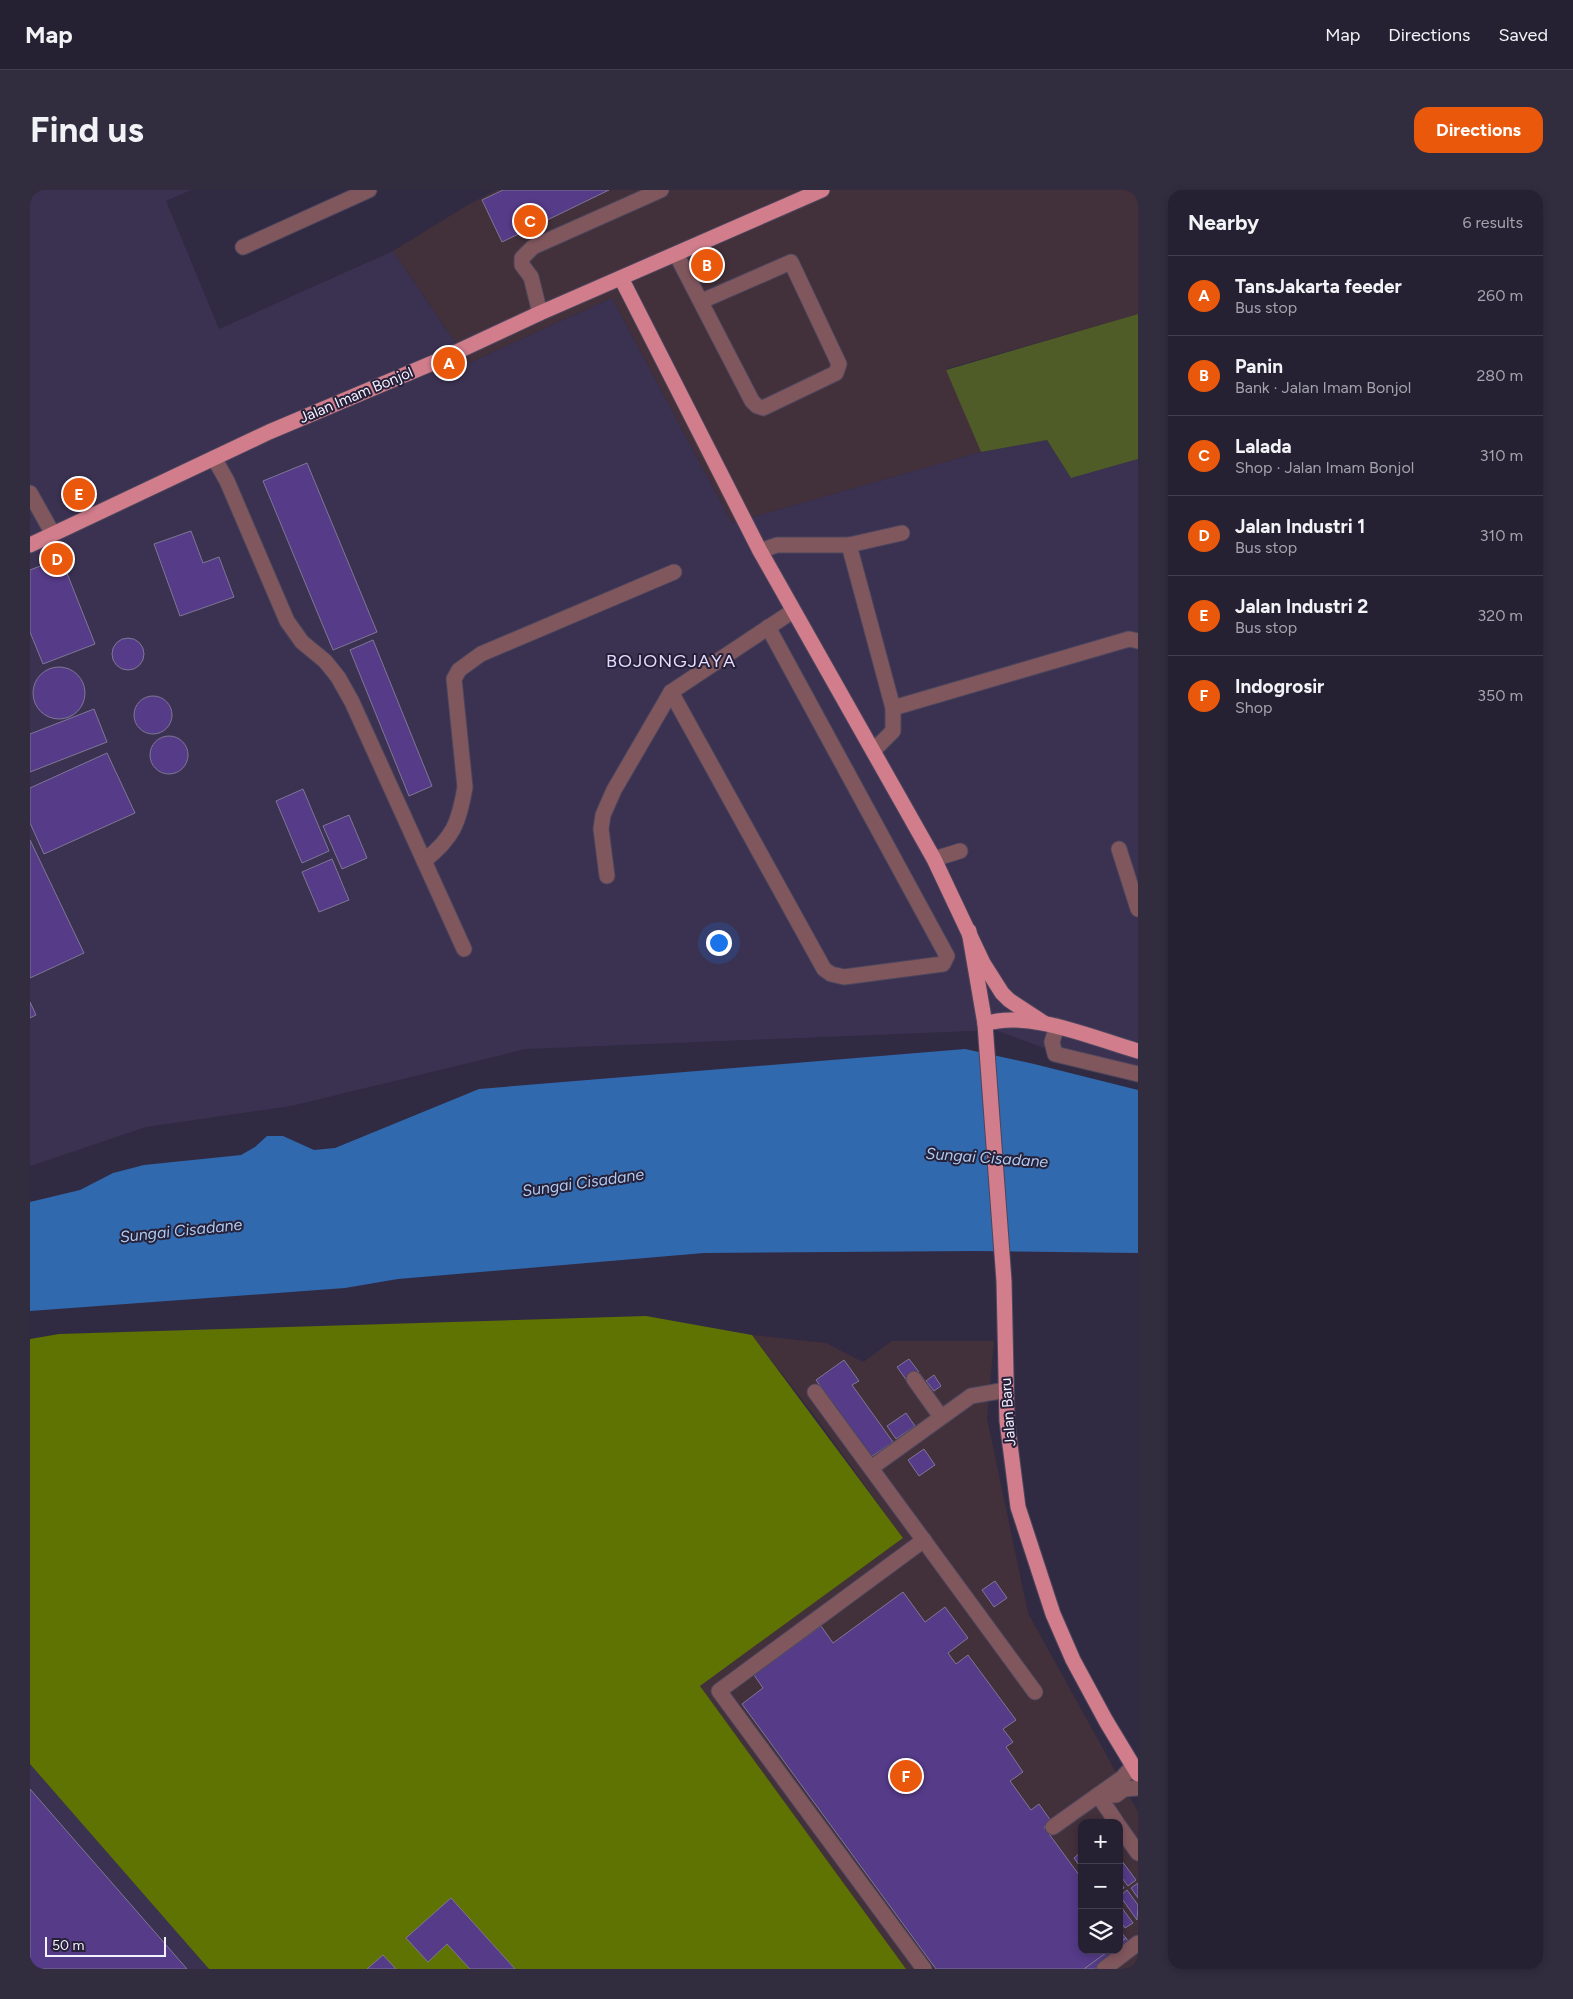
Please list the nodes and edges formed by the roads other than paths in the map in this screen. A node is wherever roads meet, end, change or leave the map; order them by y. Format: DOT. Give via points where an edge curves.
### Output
graph roads {
  1 [pos="369,190"];
  2 [pos="661,190"];
  3 [pos="822,190"];
  4 [pos="242,247"];
  5 [pos="676,254"];
  6 [pos="621,278"];
  7 [pos="702,301"];
  8 [pos="540,313"];
  9 [pos="214,458"];
  10 [pos="30,493"];
  11 [pos="902,533"];
  12 [pos="52,534"];
  13 [pos="30,544"];
  14 [pos="849,545"];
  15 [pos="760,551"];
  16 [pos="674,572"];
  17 [pos="793,611"];
  18 [pos="768,627"];
  19 [pos="1138,641"];
  20 [pos="671,692"];
  21 [pos="893,708"];
  22 [pos="873,750"];
  23 [pos="1119,849"];
  24 [pos="960,851"];
  25 [pos="934,859"];
  26 [pos="424,861"];
  27 [pos="607,876"];
  28 [pos="1138,909"];
  29 [pos="969,931"];
  30 [pos="464,949"];
  31 [pos="1051,1025"];
  32 [pos="985,1029"];
  33 [pos="1138,1051"];
  34 [pos="1138,1074"];
  35 [pos="914,1379"];
  36 [pos="1006,1390"];
  37 [pos="815,1392"];
  38 [pos="941,1417"];
  39 [pos="871,1468"];
  40 [pos="924,1540"];
  41 [pos="1035,1692"];
  42 [pos="1136,1770"];
  43 [pos="1138,1788"];
  44 [pos="1098,1795"];
  45 [pos="1114,1819"];
  46 [pos="1053,1827"];
  47 [pos="1123,1832"];
  48 [pos="1138,1853"];
  49 [pos="1138,1943"];
  50 [pos="924,1969"];
  51 [pos="1104,1969"];
  1 -- 4 [label="street"];
  2 -- 8 [label="street" via="526,252 522,265 531,277"];
  3 -- 5 [label="main road, Jalan Imam Bonjol"];
  5 -- 6 [label="main road, Jalan Imam Bonjol"];
  5 -- 7 [label="street"];
  6 -- 8 [label="main road, Jalan Imam Bonjol"];
  6 -- 15 [label="main road"];
  7 -- 7 [label="street" via="757,406 763,408 836,373 839,364 791,262"];
  8 -- 9 [label="main road, Jalan Imam Bonjol"];
  9 -- 12 [label="main road, Jalan Imam Bonjol"];
  9 -- 26 [label="street" via="287,621 302,642 338,677"];
  10 -- 12 [label="street"];
  11 -- 14 [label="street"];
  12 -- 13 [label="main road, Jalan Imam Bonjol"];
  14 -- 15 [label="street" via="777,545"];
  14 -- 21 [label="street"];
  15 -- 17 [label="main road"];
  16 -- 26 [label="street" via="481,654 459,670 454,679 465,787 462,804 451,835"];
  17 -- 18 [label="street"];
  17 -- 22 [label="main road"];
  18 -- 20 [label="street"];
  18 -- 20 [label="street" via="947,956 943,964 844,977 824,969"];
  19 -- 21 [label="street" via="1129,639"];
  20 -- 27 [label="street" via="614,790 604,815 601,829"];
  21 -- 22 [label="street" via="893,731"];
  22 -- 25 [label="main road"];
  23 -- 28 [label="street"];
  24 -- 25 [label="street"];
  25 -- 29 [label="main road"];
  26 -- 30 [label="street"];
  29 -- 31 [label="main road" via="983,963 1002,993"];
  29 -- 32 [label="main road, Jalan Baru"];
  31 -- 32 [label="main road" via="1005,1019"];
  31 -- 33 [label="main road"];
  31 -- 34 [label="street" via="1055,1054"];
  32 -- 36 [label="main road, Jalan Baru" via="1004,1281"];
  35 -- 38 [label="street"];
  36 -- 38 [label="street" via="971,1396"];
  36 -- 42 [label="main road, Jalan Baru" via="1018,1507 1044,1589 1073,1660"];
  37 -- 39 [label="street"];
  38 -- 39 [label="street"];
  39 -- 40 [label="street"];
  40 -- 41 [label="street"];
  40 -- 50 [label="street" via="719,1691"];
  42 -- 44 [label="street"];
  43 -- 44 [label="street" via="1116,1795"];
  44 -- 45 [label="street"];
  44 -- 46 [label="street"];
  47 -- 48 [label="street"];
  49 -- 51 [label="street"];
}
